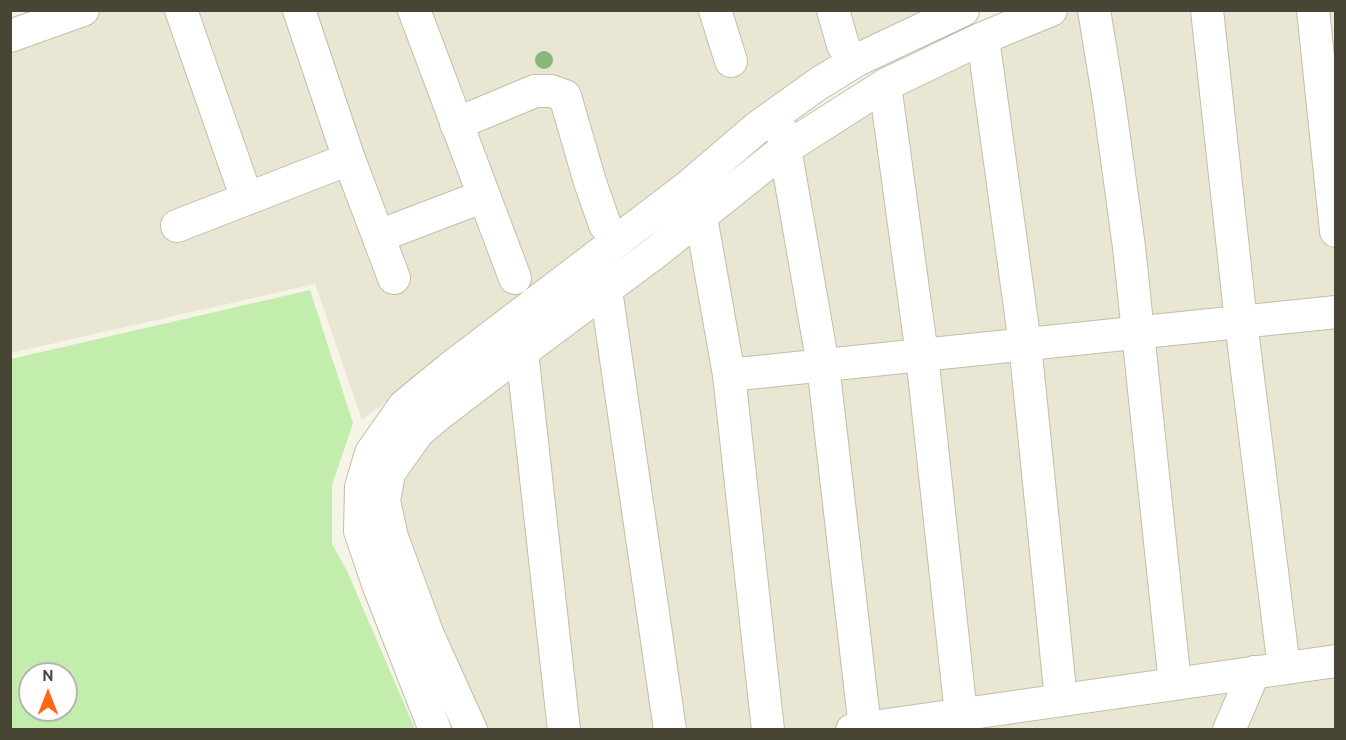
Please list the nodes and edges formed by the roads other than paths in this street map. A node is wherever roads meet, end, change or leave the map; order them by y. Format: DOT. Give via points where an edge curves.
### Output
graph roads {
  1 [pos="83,10"];
  2 [pos="181,10"];
  3 [pos="299,10"];
  4 [pos="414,10"];
  5 [pos="716,10"];
  6 [pos="833,10"];
  7 [pos="963,10"];
  8 [pos="1051,10"];
  9 [pos="1094,10"];
  10 [pos="1207,10"];
  11 [pos="1313,10"];
  12 [pos="10,36"];
  13 [pos="983,39"];
  14 [pos="843,45"];
  15 [pos="731,61"];
  16 [pos="885,85"];
  17 [pos="778,113"];
  18 [pos="456,124"];
  19 [pos="786,148"];
  20 [pos="349,159"];
  21 [pos="484,196"];
  22 [pos="248,199"];
  23 [pos="701,217"];
  24 [pos="605,225"];
  25 [pos="177,226"];
  26 [pos="1335,231"];
  27 [pos="379,236"];
  28 [pos="394,278"];
  29 [pos="514,278"];
  30 [pos="606,290"];
  31 [pos="1335,312"];
  32 [pos="1241,322"];
  33 [pos="1138,333"];
  34 [pos="1025,344"];
  35 [pos="522,352"];
  36 [pos="922,355"];
  37 [pos="823,365"];
  38 [pos="729,375"];
  39 [pos="1335,661"];
  40 [pos="1269,670"];
  41 [pos="1174,684"];
  42 [pos="1061,700"];
  43 [pos="950,720"];
  44 [pos="435,729"];
  45 [pos="471,729"];
  46 [pos="564,729"];
  47 [pos="670,729"];
  48 [pos="768,729"];
  49 [pos="859,729"];
  50 [pos="1229,729"];
  1 -- 12 [label="street"];
  2 -- 22 [label="street"];
  3 -- 20 [label="street"];
  4 -- 18 [label="street"];
  5 -- 15 [label="street"];
  6 -- 14 [label="street"];
  7 -- 17 [label="street" via="858,60"];
  8 -- 13 [label="street"];
  9 -- 33 [label="street"];
  10 -- 32 [label="street"];
  11 -- 26 [label="street"];
  13 -- 16 [label="street"];
  13 -- 34 [label="street"];
  16 -- 19 [label="street"];
  16 -- 36 [label="street"];
  17 -- 19 [label="street"];
  17 -- 44 [label="street" via="404,406 372,453 361,487 360,531"];
  18 -- 21 [label="street"];
  18 -- 24 [label="street" via="535,91 565,96"];
  19 -- 23 [label="street"];
  19 -- 37 [label="street"];
  20 -- 22 [label="street"];
  20 -- 27 [label="street"];
  21 -- 27 [label="street"];
  21 -- 29 [label="street"];
  22 -- 25 [label="street"];
  23 -- 30 [label="street"];
  23 -- 38 [label="street"];
  27 -- 28 [label="street"];
  30 -- 35 [label="street"];
  30 -- 47 [label="street"];
  31 -- 32 [label="street"];
  32 -- 33 [label="street"];
  32 -- 40 [label="street"];
  33 -- 34 [label="street"];
  33 -- 41 [label="street"];
  34 -- 36 [label="street"];
  34 -- 42 [label="street"];
  35 -- 45 [label="street" via="418,432 389,473 384,501 392,537 428,634"];
  35 -- 46 [label="street"];
  36 -- 37 [label="street"];
  36 -- 43 [label="street"];
  37 -- 38 [label="street"];
  37 -- 49 [label="street"];
  38 -- 48 [label="street"];
  39 -- 40 [label="street"];
  40 -- 41 [label="street"];
  40 -- 50 [label="street"];
  41 -- 42 [label="street"];
  42 -- 43 [label="street"];
  43 -- 49 [label="street"];
}
